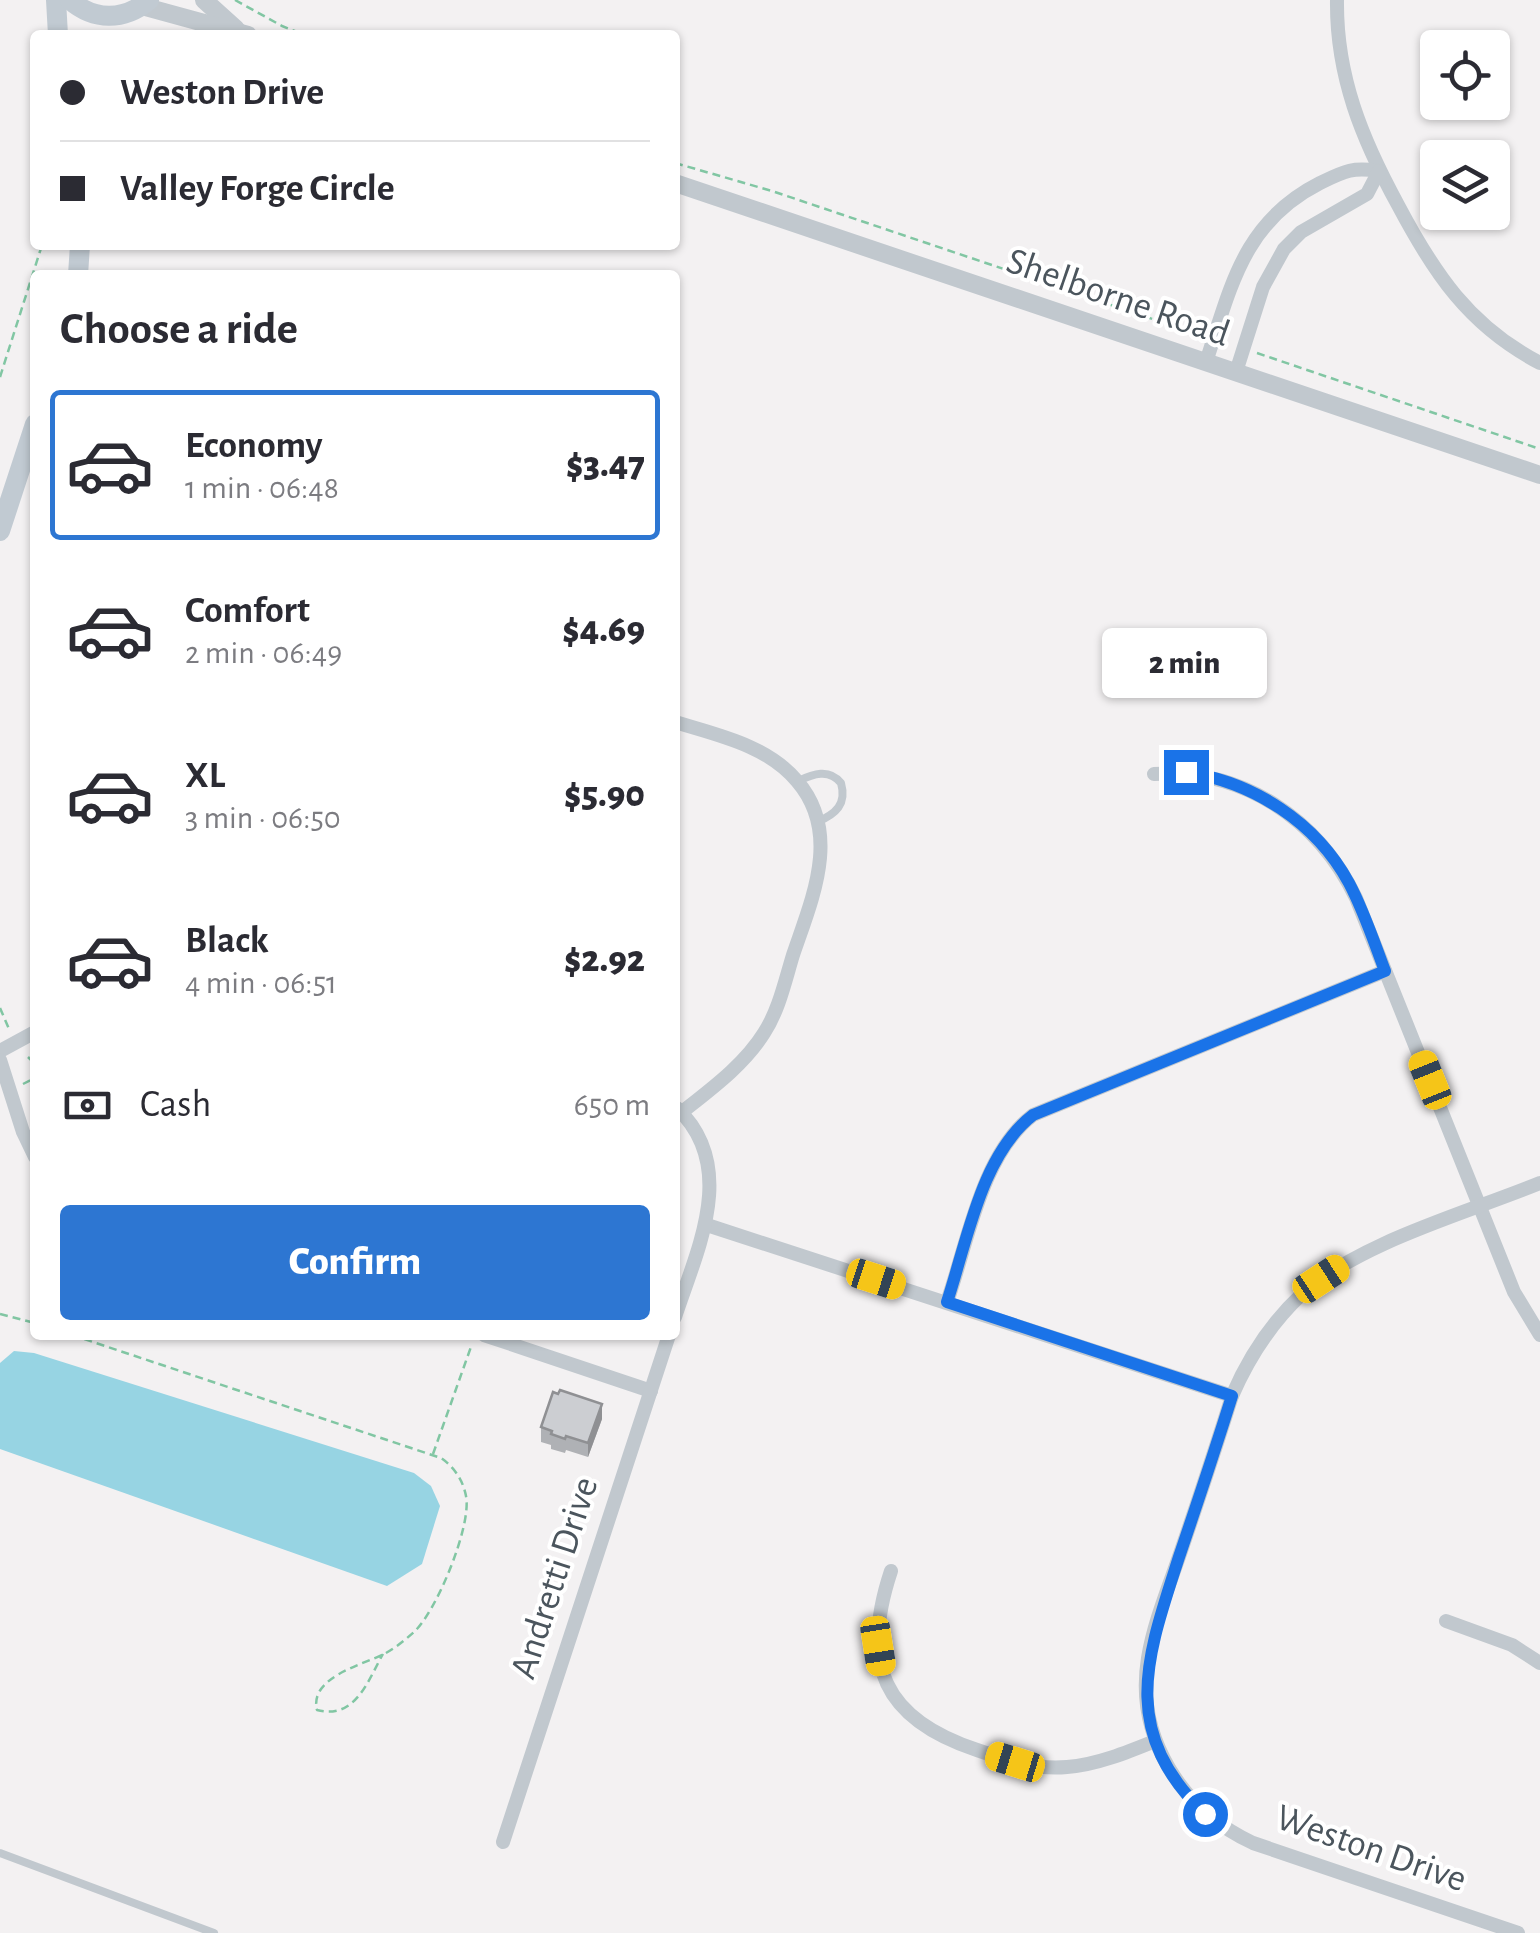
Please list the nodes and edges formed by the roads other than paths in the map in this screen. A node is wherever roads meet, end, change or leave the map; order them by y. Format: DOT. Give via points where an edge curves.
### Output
graph roads {
  1 [pos="56,0"];
  2 [pos="70,0"];
  3 [pos="204,0"];
  4 [pos="1337,0"];
  5 [pos="142,5"];
  6 [pos="58,30"];
  7 [pos="122,30"];
  8 [pos="235,30"];
  9 [pos="240,30"];
  10 [pos="1379,171"];
  11 [pos="680,186"];
  12 [pos="1206,362"];
  13 [pos="1540,363"];
  14 [pos="1236,372"];
  15 [pos="30,439"];
  16 [pos="1540,475"];
  17 [pos="0,532"];
  18 [pos="680,724"];
  19 [pos="1154,774"];
  20 [pos="798,781"];
  21 [pos="818,822"];
  22 [pos="1385,971"];
  23 [pos="30,1035"];
  24 [pos="0,1052"];
  25 [pos="0,1060"];
  26 [pos="680,1107"];
  27 [pos="680,1112"];
  28 [pos="30,1147"];
  29 [pos="1540,1183"];
  30 [pos="1481,1207"];
  31 [pos="707,1225"];
  32 [pos="947,1302"];
  33 [pos="680,1303"];
  34 [pos="1540,1335"];
  35 [pos="499,1340"];
  36 [pos="667,1340"];
  37 [pos="651,1391"];
  38 [pos="1232,1396"];
  39 [pos="892,1572"];
  40 [pos="1446,1621"];
  41 [pos="1540,1663"];
  42 [pos="1155,1741"];
  43 [pos="503,1842"];
  44 [pos="0,1853"];
  45 [pos="214,1933"];
  46 [pos="1518,1933"];
  1 -- 6 [label="main road"];
  2 -- 5 [label="main road" via="104,16"];
  3 -- 9 [label="street"];
  4 -- 10 [label="street" via="1345,85"];
  5 -- 7 [label="main road"];
  5 -- 8 [label="street"];
  10 -- 12 [label="street" via="1354,167 1274,214 1246,250"];
  10 -- 13 [label="street" via="1456,298 1489,330"];
  10 -- 14 [label="street" via="1367,194 1300,232 1284,249 1263,287"];
  11 -- 12 [label="street, Shelborne Road"];
  12 -- 14 [label="street, Shelborne Road"];
  14 -- 16 [label="street, Shelborne Road"];
  15 -- 17 [label="main road"];
  18 -- 20 [label="street" via="756,750"];
  19 -- 22 [label="street" via="1218,778 1290,815 1348,881"];
  20 -- 21 [label="street"];
  20 -- 21 [label="lane" via="828,774 841,783 838,810"];
  21 -- 26 [label="street" via="817,884 771,1020 744,1058"];
  22 -- 30 [label="street"];
  22 -- 32 [label="street" via="1033,1115 996,1158"];
  23 -- 24 [label="street"];
  25 -- 28 [label="street"];
  27 -- 31 [label="street" via="708,1165"];
  29 -- 30 [label="street, Weston Drive"];
  30 -- 34 [label="street" via="1514,1292"];
  30 -- 38 [label="street, Weston Drive" via="1321,1279 1260,1344"];
  31 -- 32 [label="street"];
  31 -- 33 [label="street"];
  32 -- 38 [label="street"];
  35 -- 37 [label="street"];
  36 -- 37 [label="street, Andretti Drive"];
  37 -- 43 [label="street, Andretti Drive"];
  38 -- 42 [label="street, Weston Drive" via="1148,1657 1146,1698"];
  39 -- 42 [label="street" via="879,1612 881,1666 905,1711 930,1732 1005,1760 1050,1768 1079,1766"];
  40 -- 41 [label="street" via="1512,1645"];
  42 -- 46 [label="street, Weston Drive" via="1186,1794 1236,1836"];
  44 -- 45 [label="lane"];
}
